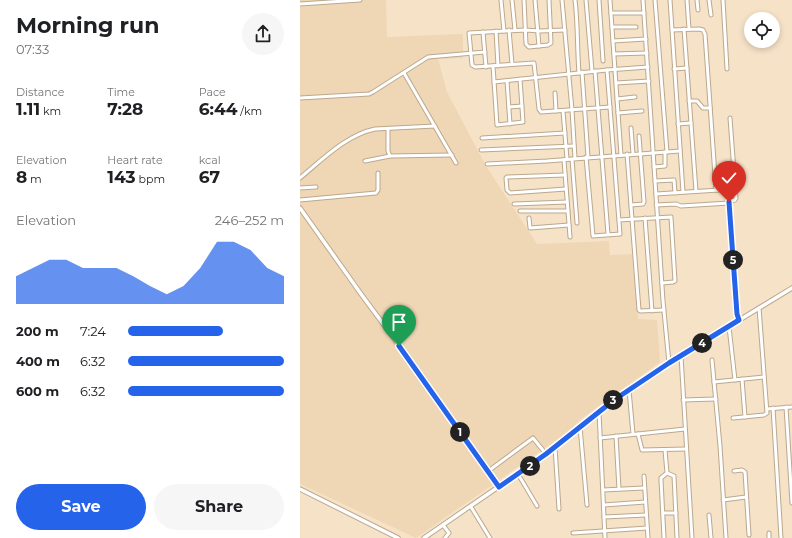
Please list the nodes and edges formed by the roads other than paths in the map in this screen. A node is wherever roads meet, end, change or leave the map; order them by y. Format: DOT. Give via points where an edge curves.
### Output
graph roads {
  1 [pos="360,0"];
  2 [pos="501,0"];
  3 [pos="512,0"];
  4 [pos="524,0"];
  5 [pos="535,0"];
  6 [pos="549,0"];
  7 [pos="562,0"];
  8 [pos="576,0"];
  9 [pos="586,0"];
  10 [pos="599,0"];
  11 [pos="610,0"];
  12 [pos="643,0"];
  13 [pos="655,0"];
  14 [pos="670,0"];
  15 [pos="687,0"];
  16 [pos="697,0"];
  17 [pos="709,0"];
  18 [pos="723,0"];
  19 [pos="300,4"];
  20 [pos="698,10"];
  21 [pos="611,13"];
  22 [pos="644,13"];
  23 [pos="711,15"];
  24 [pos="612,27"];
  25 [pos="636,27"];
  26 [pos="684,29"];
  27 [pos="689,29"];
  28 [pos="509,30"];
  29 [pos="515,30"];
  30 [pos="525,30"];
  31 [pos="565,30"];
  32 [pos="672,30"];
  33 [pos="504,31"];
  34 [pos="538,31"];
  35 [pos="552,31"];
  36 [pos="483,32"];
  37 [pos="496,32"];
  38 [pos="646,39"];
  39 [pos="613,41"];
  40 [pos="539,46"];
  41 [pos="484,52"];
  42 [pos="471,53"];
  43 [pos="647,53"];
  44 [pos="614,54"];
  45 [pos="603,61"];
  46 [pos="512,64"];
  47 [pos="493,66"];
  48 [pos="498,66"];
  49 [pos="486,67"];
  50 [pos="648,67"];
  51 [pos="687,68"];
  52 [pos="615,69"];
  53 [pos="674,69"];
  54 [pos="727,69"];
  55 [pos="607,70"];
  56 [pos="593,71"];
  57 [pos="581,72"];
  58 [pos="404,73"];
  59 [pos="569,74"];
  60 [pos="536,78"];
  61 [pos="520,79"];
  62 [pos="507,80"];
  63 [pos="649,81"];
  64 [pos="494,82"];
  65 [pos="616,83"];
  66 [pos="555,93"];
  67 [pos="635,97"];
  68 [pos="300,98"];
  69 [pos="617,99"];
  70 [pos="689,101"];
  71 [pos="522,106"];
  72 [pos="509,107"];
  73 [pos="610,107"];
  74 [pos="598,108"];
  75 [pos="710,108"];
  76 [pos="585,109"];
  77 [pos="572,110"];
  78 [pos="556,111"];
  79 [pos="563,111"];
  80 [pos="642,111"];
  81 [pos="618,113"];
  82 [pos="730,118"];
  83 [pos="691,123"];
  84 [pos="510,124"];
  85 [pos="678,124"];
  86 [pos="435,126"];
  87 [pos="630,128"];
  88 [pos="388,129"];
  89 [pos="565,134"];
  90 [pos="640,136"];
  91 [pos="482,138"];
  92 [pos="566,146"];
  93 [pos="574,146"];
  94 [pos="481,150"];
  95 [pos="680,151"];
  96 [pos="653,152"];
  97 [pos="666,152"];
  98 [pos="627,154"];
  99 [pos="633,154"];
  100 [pos="641,154"];
  101 [pos="452,155"];
  102 [pos="614,155"];
  103 [pos="621,155"];
  104 [pos="390,156"];
  105 [pos="601,156"];
  106 [pos="587,157"];
  107 [pos="574,158"];
  108 [pos="565,159"];
  109 [pos="364,161"];
  110 [pos="456,163"];
  111 [pos="487,164"];
  112 [pos="654,167"];
  113 [pos="378,173"];
  114 [pos="565,175"];
  115 [pos="300,178"];
  116 [pos="655,181"];
  117 [pos="316,187"];
  118 [pos="300,188"];
  119 [pos="566,189"];
  120 [pos="735,189"];
  121 [pos="716,190"];
  122 [pos="696,191"];
  123 [pos="683,192"];
  124 [pos="675,193"];
  125 [pos="656,194"];
  126 [pos="300,200"];
  127 [pos="567,202"];
  128 [pos="729,203"];
  129 [pos="514,204"];
  130 [pos="631,205"];
  131 [pos="656,205"];
  132 [pos="300,208"];
  133 [pos="520,211"];
  134 [pos="568,211"];
  135 [pos="529,218"];
  136 [pos="644,218"];
  137 [pos="657,218"];
  138 [pos="632,219"];
  139 [pos="619,220"];
  140 [pos="577,223"];
  141 [pos="569,225"];
  142 [pos="608,234"];
  143 [pos="570,236"];
  144 [pos="662,283"];
  145 [pos="792,288"];
  146 [pos="759,308"];
  147 [pos="664,310"];
  148 [pos="652,311"];
  149 [pos="739,320"];
  150 [pos="729,327"];
  151 [pos="681,356"];
  152 [pos="712,360"];
  153 [pos="669,363"];
  154 [pos="764,377"];
  155 [pos="742,379"];
  156 [pos="734,380"];
  157 [pos="714,382"];
  158 [pos="629,390"];
  159 [pos="716,399"];
  160 [pos="683,400"];
  161 [pos="786,407"];
  162 [pos="792,407"];
  163 [pos="773,408"];
  164 [pos="767,409"];
  165 [pos="599,412"];
  166 [pos="745,417"];
  167 [pos="733,418"];
  168 [pos="580,427"];
  169 [pos="685,429"];
  170 [pos="633,434"];
  171 [pos="638,434"];
  172 [pos="616,436"];
  173 [pos="600,438"];
  174 [pos="555,447"];
  175 [pos="686,449"];
  176 [pos="665,450"];
  177 [pos="546,454"];
  178 [pos="734,471"];
  179 [pos="487,472"];
  180 [pos="667,473"];
  181 [pos="518,474"];
  182 [pos="644,476"];
  183 [pos="499,487"];
  184 [pos="644,488"];
  185 [pos="300,489"];
  186 [pos="619,489"];
  187 [pos="603,490"];
  188 [pos="746,497"];
  189 [pos="723,500"];
  190 [pos="645,502"];
  191 [pos="792,503"];
  192 [pos="587,505"];
  193 [pos="604,505"];
  194 [pos="471,506"];
  195 [pos="537,506"];
  196 [pos="560,509"];
  197 [pos="676,513"];
  198 [pos="663,514"];
  199 [pos="646,515"];
  200 [pos="709,515"];
  201 [pos="604,517"];
  202 [pos="443,525"];
  203 [pos="647,528"];
  204 [pos="605,532"];
  205 [pos="573,533"];
  206 [pos="769,533"];
  207 [pos="749,535"];
  208 [pos="397,538"];
  209 [pos="424,538"];
  210 [pos="445,538"];
  211 [pos="490,538"];
  212 [pos="605,538"];
  213 [pos="648,538"];
  214 [pos="664,538"];
  215 [pos="677,538"];
  216 [pos="692,538"];
  217 [pos="711,538"];
  218 [pos="726,538"];
  219 [pos="769,538"];
  220 [pos="781,538"];
  1 -- 19 [label="street"];
  2 -- 33 [label="street"];
  3 -- 29 [label="street"];
  4 -- 30 [label="street"];
  5 -- 34 [label="street"];
  6 -- 35 [label="street"];
  7 -- 31 [label="street"];
  8 -- 57 [label="street"];
  9 -- 56 [label="street"];
  10 -- 45 [label="street"];
  11 -- 21 [label="street"];
  12 -- 22 [label="street"];
  13 -- 97 [label="street"];
  14 -- 32 [label="street"];
  15 -- 27 [label="street"];
  16 -- 20 [label="street"];
  17 -- 23 [label="street"];
  18 -- 54 [label="street"];
  21 -- 22 [label="street"];
  21 -- 24 [label="street"];
  22 -- 38 [label="street"];
  24 -- 25 [label="street"];
  24 -- 39 [label="street"];
  26 -- 27 [label="street"];
  26 -- 32 [label="street"];
  26 -- 51 [label="street"];
  27 -- 75 [label="street" via="703,30 705,34"];
  28 -- 29 [label="street"];
  28 -- 33 [label="street"];
  28 -- 46 [label="street"];
  29 -- 30 [label="street"];
  30 -- 34 [label="street"];
  30 -- 40 [label="street" via="528,46"];
  31 -- 35 [label="street"];
  31 -- 59 [label="street"];
  32 -- 53 [label="street"];
  33 -- 37 [label="street"];
  34 -- 35 [label="street"];
  34 -- 40 [label="street"];
  35 -- 40 [label="street" via="552,43"];
  36 -- 37 [label="street"];
  36 -- 41 [label="street"];
  36 -- 42 [label="street" via="469,33"];
  37 -- 48 [label="street"];
  38 -- 39 [label="street"];
  38 -- 43 [label="street"];
  39 -- 44 [label="street"];
  41 -- 42 [label="street"];
  41 -- 49 [label="street"];
  42 -- 49 [label="street" via="473,67"];
  42 -- 58 [label="street" via="428,57"];
  43 -- 44 [label="street"];
  43 -- 50 [label="street"];
  44 -- 52 [label="street"];
  46 -- 48 [label="street"];
  46 -- 60 [label="street" via="534,63"];
  47 -- 48 [label="street"];
  47 -- 49 [label="street"];
  47 -- 64 [label="street"];
  50 -- 52 [label="street"];
  50 -- 63 [label="street"];
  51 -- 53 [label="street"];
  51 -- 70 [label="street"];
  52 -- 55 [label="street"];
  52 -- 65 [label="street"];
  53 -- 85 [label="street"];
  55 -- 56 [label="street"];
  55 -- 73 [label="street"];
  56 -- 57 [label="street"];
  56 -- 74 [label="street"];
  57 -- 59 [label="street"];
  57 -- 76 [label="street"];
  58 -- 68 [label="street" via="368,94"];
  58 -- 86 [label="street"];
  59 -- 60 [label="street"];
  59 -- 77 [label="street"];
  60 -- 61 [label="street"];
  60 -- 78 [label="street" via="539,111"];
  61 -- 62 [label="street"];
  61 -- 71 [label="street"];
  62 -- 64 [label="street"];
  62 -- 72 [label="street"];
  63 -- 65 [label="street"];
  63 -- 96 [label="street"];
  64 -- 84 [label="street" via="497,124"];
  65 -- 69 [label="street"];
  66 -- 78 [label="street"];
  67 -- 69 [label="street"];
  69 -- 81 [label="street"];
  70 -- 75 [label="street" via="697,101 703,108"];
  70 -- 83 [label="street"];
  71 -- 72 [label="street"];
  71 -- 84 [label="street" via="523,122"];
  72 -- 84 [label="street"];
  73 -- 74 [label="street"];
  73 -- 102 [label="street"];
  74 -- 76 [label="street"];
  74 -- 105 [label="street"];
  75 -- 121 [label="street"];
  76 -- 77 [label="street"];
  76 -- 106 [label="street"];
  77 -- 79 [label="street"];
  77 -- 93 [label="street"];
  78 -- 79 [label="street"];
  79 -- 89 [label="street"];
  80 -- 81 [label="street"];
  81 -- 103 [label="street"];
  82 -- 120 [label="street"];
  83 -- 85 [label="street"];
  83 -- 122 [label="street"];
  85 -- 95 [label="street"];
  86 -- 88 [label="street"];
  86 -- 101 [label="street"];
  87 -- 99 [label="street"];
  88 -- 104 [label="street"];
  88 -- 115 [label="street" via="371,130 346,142"];
  89 -- 91 [label="street"];
  89 -- 92 [label="street"];
  90 -- 100 [label="street"];
  92 -- 93 [label="street"];
  92 -- 94 [label="street"];
  92 -- 108 [label="street"];
  93 -- 107 [label="street"];
  95 -- 97 [label="street"];
  95 -- 123 [label="street"];
  96 -- 97 [label="street"];
  96 -- 100 [label="street"];
  96 -- 112 [label="street"];
  97 -- 112 [label="street" via="665,166"];
  98 -- 99 [label="street"];
  98 -- 103 [label="street"];
  98 -- 130 [label="street"];
  99 -- 100 [label="street"];
  100 -- 130 [label="street" via="644,202"];
  101 -- 104 [label="street"];
  101 -- 110 [label="street"];
  102 -- 103 [label="street"];
  102 -- 105 [label="street"];
  102 -- 139 [label="street"];
  104 -- 109 [label="street"];
  105 -- 106 [label="street"];
  105 -- 142 [label="street"];
  106 -- 107 [label="street"];
  106 -- 142 [label="street" via="593,236"];
  107 -- 108 [label="street"];
  107 -- 140 [label="street"];
  108 -- 111 [label="street"];
  108 -- 114 [label="street"];
  112 -- 116 [label="street"];
  113 -- 126 [label="street" via="376,193"];
  114 -- 119 [label="street"];
  114 -- 119 [label="street" via="506,178 507,190 510,192"];
  116 -- 124 [label="street" via="674,180"];
  116 -- 125 [label="street"];
  117 -- 118 [label="street"];
  119 -- 127 [label="street"];
  120 -- 121 [label="street"];
  120 -- 128 [label="street" via="736,199"];
  121 -- 122 [label="street"];
  122 -- 123 [label="street"];
  123 -- 124 [label="street"];
  124 -- 125 [label="street"];
  125 -- 131 [label="street"];
  127 -- 129 [label="street"];
  127 -- 134 [label="street"];
  128 -- 131 [label="street"];
  128 -- 149 [label="street"];
  130 -- 138 [label="street"];
  131 -- 137 [label="street"];
  132 -- 179 [label="street"];
  133 -- 134 [label="street"];
  134 -- 141 [label="street"];
  135 -- 141 [label="street" via="530,228"];
  136 -- 137 [label="street"];
  136 -- 138 [label="street"];
  136 -- 148 [label="street"];
  137 -- 144 [label="street"];
  137 -- 144 [label="street" via="671,217 675,280"];
  138 -- 139 [label="street"];
  138 -- 148 [label="street" via="639,310"];
  139 -- 142 [label="street" via="620,234"];
  141 -- 143 [label="street"];
  144 -- 147 [label="street"];
  145 -- 146 [label="street"];
  146 -- 149 [label="street"];
  146 -- 154 [label="street"];
  147 -- 148 [label="street"];
  147 -- 153 [label="street"];
  149 -- 150 [label="street"];
  150 -- 151 [label="street"];
  150 -- 156 [label="street"];
  151 -- 153 [label="street"];
  151 -- 160 [label="street"];
  152 -- 157 [label="street"];
  153 -- 158 [label="street"];
  154 -- 155 [label="street"];
  154 -- 164 [label="street"];
  155 -- 156 [label="street"];
  155 -- 166 [label="street"];
  156 -- 157 [label="street"];
  157 -- 159 [label="street"];
  158 -- 165 [label="street"];
  158 -- 170 [label="street"];
  159 -- 160 [label="street"];
  159 -- 189 [label="street"];
  160 -- 169 [label="street"];
  161 -- 162 [label="street"];
  161 -- 163 [label="street"];
  161 -- 191 [label="street"];
  163 -- 164 [label="street"];
  163 -- 220 [label="street"];
  164 -- 166 [label="street" via="766,414"];
  165 -- 168 [label="street"];
  165 -- 173 [label="street"];
  166 -- 167 [label="street"];
  168 -- 174 [label="street"];
  168 -- 192 [label="street"];
  169 -- 171 [label="street"];
  169 -- 175 [label="street"];
  170 -- 171 [label="street"];
  170 -- 172 [label="street"];
  171 -- 176 [label="street" via="642,450"];
  172 -- 173 [label="street"];
  172 -- 186 [label="street"];
  173 -- 187 [label="street"];
  174 -- 177 [label="street"];
  174 -- 196 [label="street"];
  175 -- 176 [label="street"];
  175 -- 216 [label="street"];
  176 -- 180 [label="street"];
  177 -- 179 [label="street" via="533,438"];
  177 -- 181 [label="street"];
  178 -- 188 [label="street" via="745,472"];
  179 -- 183 [label="street"];
  180 -- 197 [label="street" via="674,476"];
  180 -- 198 [label="street" via="661,478"];
  181 -- 183 [label="street"];
  181 -- 195 [label="street"];
  182 -- 184 [label="street"];
  183 -- 194 [label="street"];
  184 -- 186 [label="street"];
  184 -- 190 [label="street"];
  185 -- 208 [label="street"];
  186 -- 187 [label="street"];
  187 -- 193 [label="street"];
  188 -- 189 [label="street"];
  188 -- 207 [label="street"];
  189 -- 218 [label="street"];
  190 -- 193 [label="street"];
  190 -- 199 [label="street"];
  193 -- 201 [label="street"];
  194 -- 202 [label="street"];
  194 -- 211 [label="street"];
  197 -- 198 [label="street"];
  197 -- 215 [label="street"];
  198 -- 214 [label="street"];
  199 -- 201 [label="street"];
  199 -- 203 [label="street"];
  200 -- 217 [label="street"];
  201 -- 204 [label="street"];
  202 -- 209 [label="street"];
  202 -- 210 [label="street" via="449,533"];
  203 -- 204 [label="street"];
  203 -- 213 [label="street"];
  204 -- 205 [label="street"];
  204 -- 212 [label="street"];
  206 -- 219 [label="street"];
}
